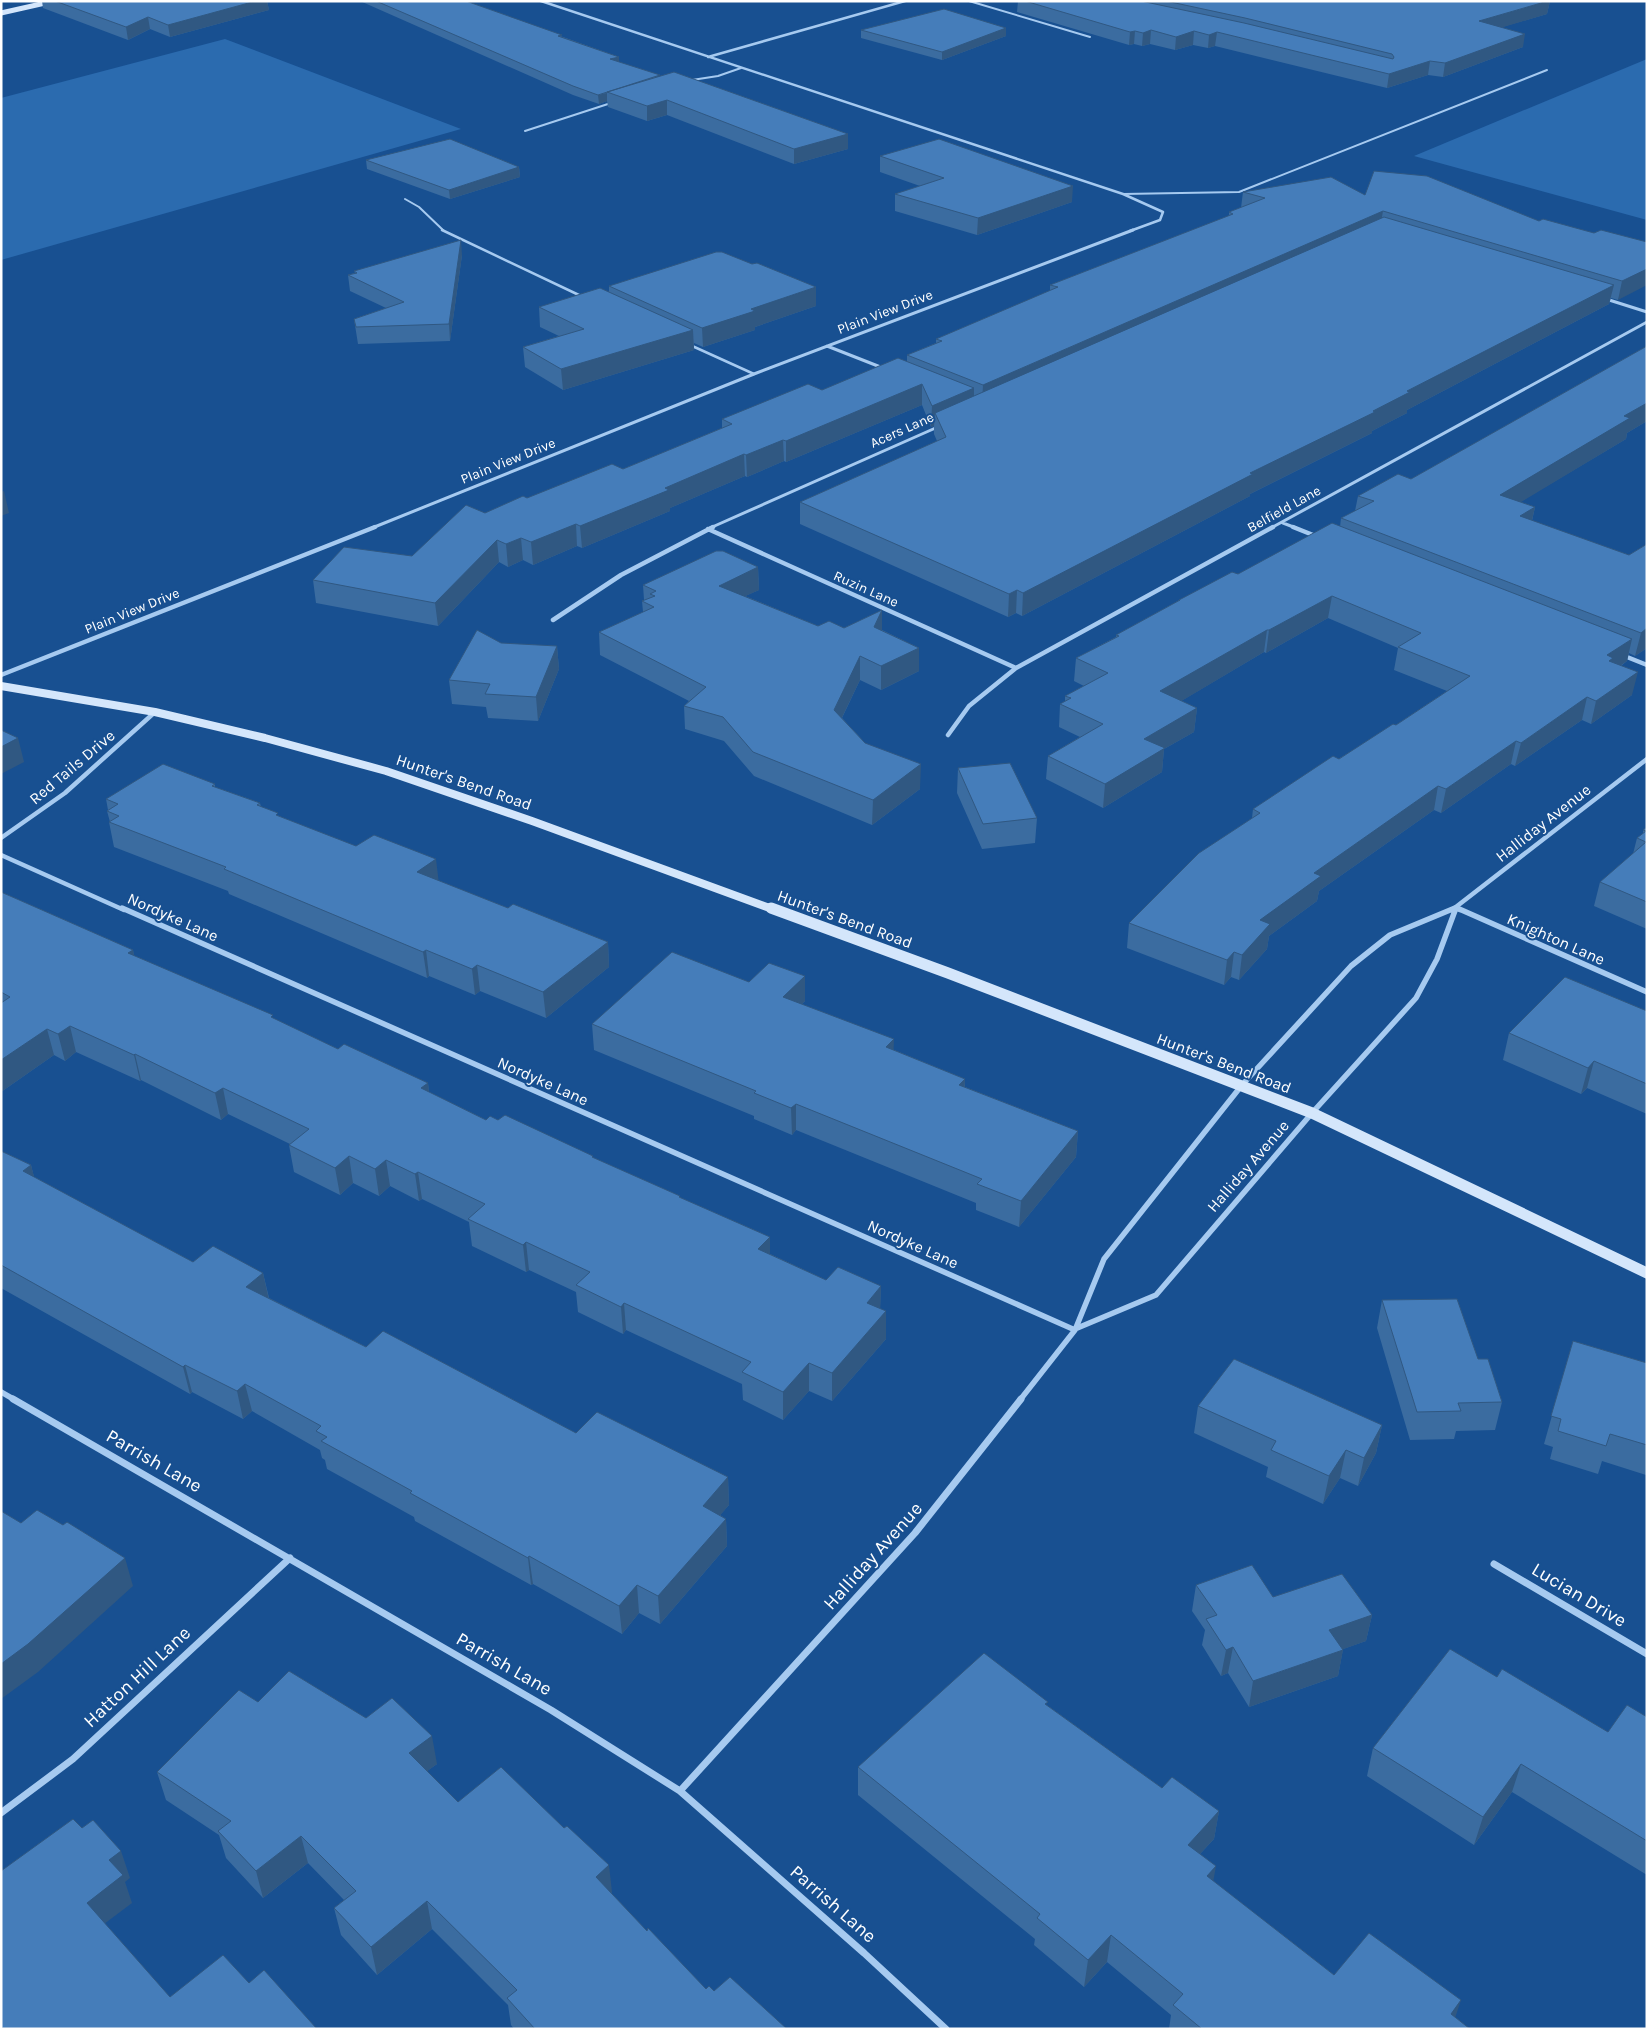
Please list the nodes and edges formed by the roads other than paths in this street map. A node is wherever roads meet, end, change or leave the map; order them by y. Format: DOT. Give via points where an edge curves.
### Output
graph roads {
  1 [pos="54,1"];
  2 [pos="541,1"];
  3 [pos="905,1"];
  4 [pos="969,1"];
  5 [pos="1,13"];
  6 [pos="1090,37"];
  7 [pos="708,57"];
  8 [pos="741,68"];
  9 [pos="1547,70"];
  10 [pos="689,81"];
  11 [pos="614,103"];
  12 [pos="525,131"];
  13 [pos="1123,194"];
  14 [pos="405,200"];
  15 [pos="582,296"];
  16 [pos="1598,297"];
  17 [pos="1647,312"];
  18 [pos="1647,322"];
  19 [pos="687,344"];
  20 [pos="827,346"];
  21 [pos="888,370"];
  22 [pos="754,374"];
  23 [pos="945,424"];
  24 [pos="1283,523"];
  25 [pos="708,529"];
  26 [pos="1323,539"];
  27 [pos="553,620"];
  28 [pos="1619,654"];
  29 [pos="1647,665"];
  30 [pos="1016,668"];
  31 [pos="1,675"];
  32 [pos="1,686"];
  33 [pos="155,712"];
  34 [pos="948,735"];
  35 [pos="1647,759"];
  36 [pos="1,838"];
  37 [pos="1,855"];
  38 [pos="1456,908"];
  39 [pos="1647,992"];
  40 [pos="1242,1085"];
  41 [pos="1312,1113"];
  42 [pos="1647,1273"];
  43 [pos="1074,1330"];
  44 [pos="1,1392"];
  45 [pos="290,1558"];
  46 [pos="1494,1564"];
  47 [pos="1647,1654"];
  48 [pos="680,1791"];
  49 [pos="1,1813"];
  50 [pos="946,2029"];
  1 -- 5 [label="street"];
  2 -- 7 [label="street, Plain View Drive"];
  3 -- 7 [label="street"];
  4 -- 6 [label="lane"];
  7 -- 8 [label="street, Plain View Drive"];
  8 -- 10 [label="lane"];
  8 -- 13 [label="street, Plain View Drive"];
  9 -- 13 [label="lane" via="1239,192"];
  11 -- 12 [label="lane"];
  13 -- 20 [label="street, Plain View Drive" via="1163,212 1160,220"];
  14 -- 15 [label="lane" via="419,207 443,231"];
  16 -- 17 [label="street"];
  18 -- 24 [label="street, Belfield Lane"];
  19 -- 22 [label="lane"];
  20 -- 21 [label="street"];
  20 -- 22 [label="street, Plain View Drive"];
  22 -- 31 [label="street, Plain View Drive"];
  23 -- 25 [label="street, Acers Lane"];
  24 -- 26 [label="street"];
  24 -- 30 [label="street, Belfield Lane"];
  25 -- 27 [label="street, Acers Lane" via="620,575"];
  25 -- 30 [label="street, Ruzin Lane"];
  28 -- 29 [label="street"];
  30 -- 34 [label="street, Belfield Lane" via="969,706"];
  32 -- 33 [label="street, Hunter's Bend Road"];
  33 -- 36 [label="street, Red Tails Drive" via="65,793"];
  33 -- 40 [label="street, Hunter's Bend Road" via="386,771 532,821 948,973"];
  35 -- 38 [label="street, Halliday Avenue"];
  37 -- 43 [label="street, Nordyke Lane"];
  38 -- 39 [label="street, Knighton Lane"];
  38 -- 40 [label="street, Halliday Avenue" via="1390,935 1351,966"];
  38 -- 41 [label="street, Halliday Avenue" via="1437,959 1416,998"];
  40 -- 41 [label="street, Hunter's Bend Road"];
  40 -- 43 [label="street, Halliday Avenue" via="1104,1259"];
  41 -- 42 [label="street, Hunter's Bend Road"];
  41 -- 43 [label="street, Halliday Avenue" via="1156,1295"];
  43 -- 48 [label="street, Halliday Avenue" via="916,1534"];
  44 -- 45 [label="street, Parrish Lane"];
  45 -- 48 [label="street, Parrish Lane" via="551,1710"];
  45 -- 49 [label="street, Hatton Hill Lane" via="73,1759"];
  46 -- 47 [label="street, Lucian Drive"];
  48 -- 50 [label="street, Parrish Lane"];
}
